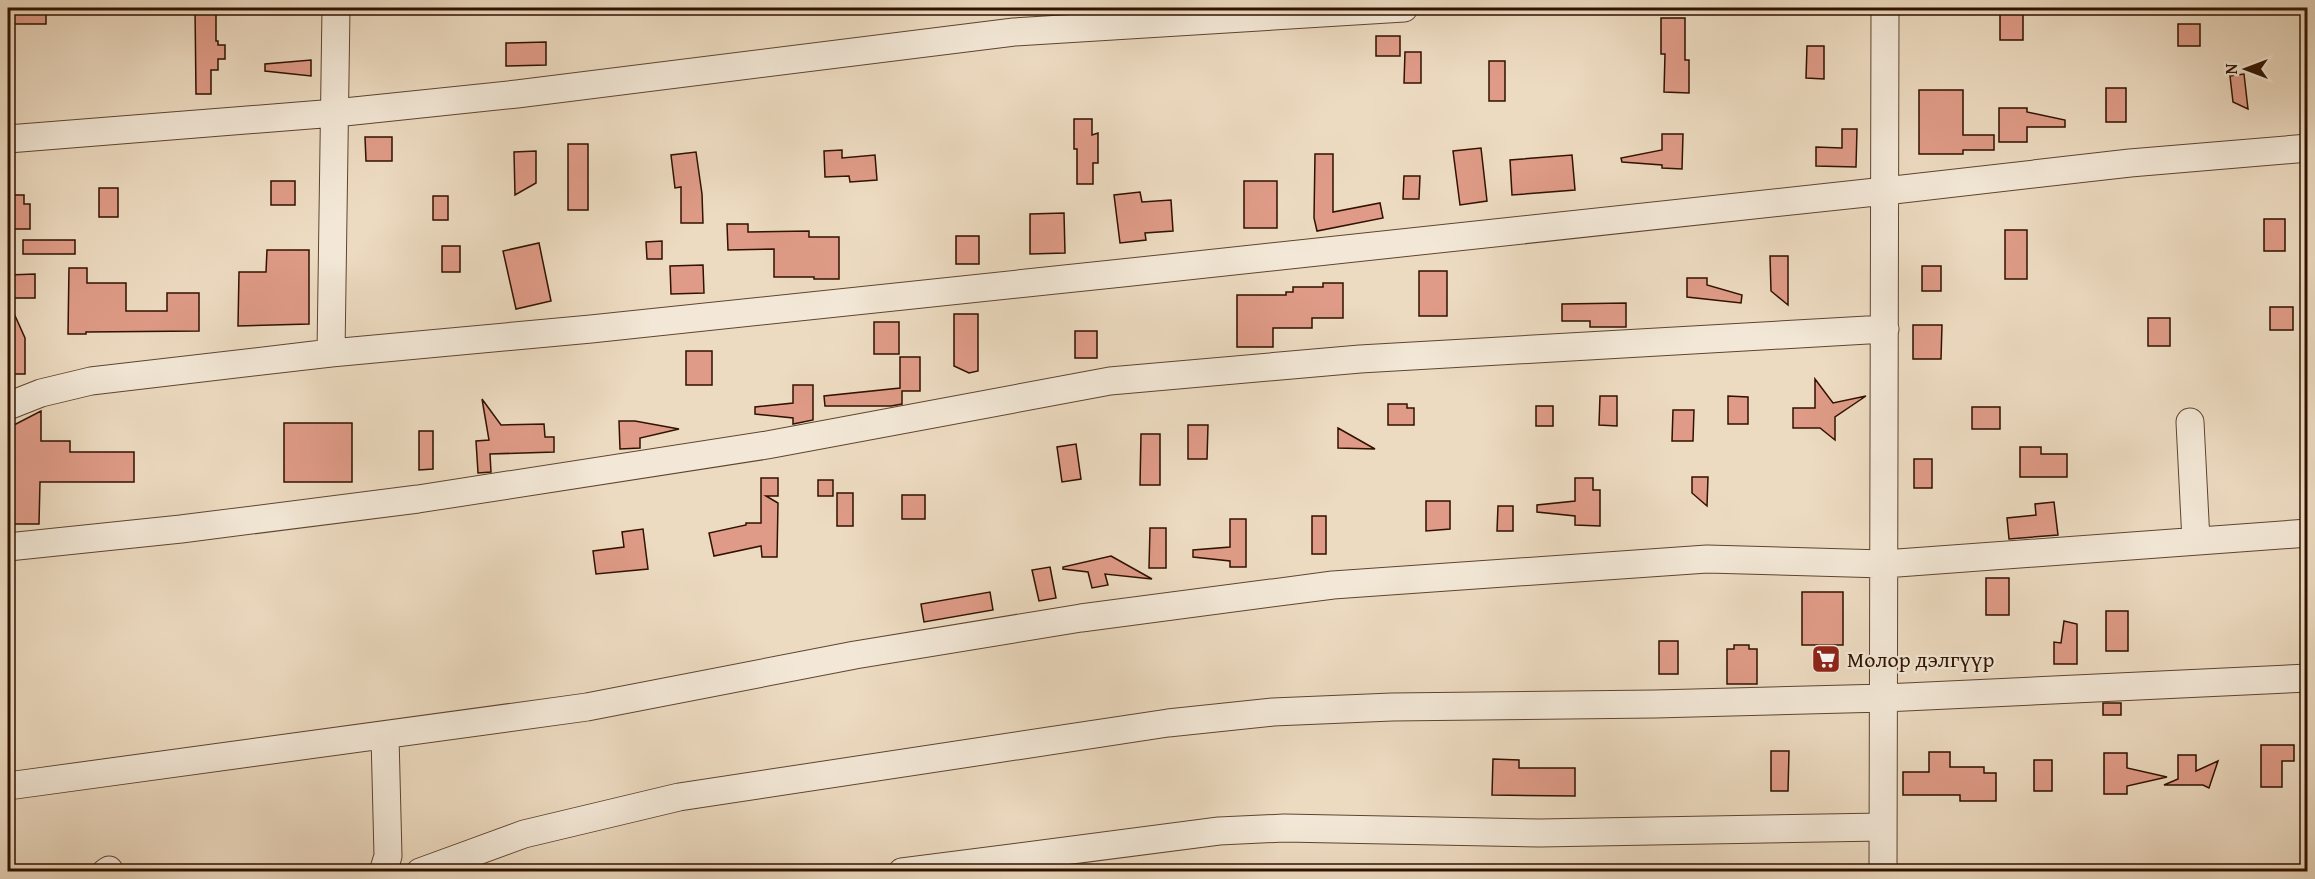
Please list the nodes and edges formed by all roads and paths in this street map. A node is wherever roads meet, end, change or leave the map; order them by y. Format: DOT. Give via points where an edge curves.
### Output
graph roads {
  1 [pos="336,8"];
  2 [pos="1404,8"];
  3 [pos="1885,8"];
  4 [pos="335,113"];
  5 [pos="8,140"];
  6 [pos="2307,148"];
  7 [pos="1886,191"];
  8 [pos="1885,329"];
  9 [pos="331,353"];
  10 [pos="8,406"];
  11 [pos="2190,422"];
  12 [pos="2307,533"];
  13 [pos="2196,541"];
  14 [pos="8,547"];
  15 [pos="1884,564"];
  16 [pos="2307,678"];
  17 [pos="1884,698"];
  18 [pos="385,736"];
  19 [pos="8,786"];
  20 [pos="1883,827"];
  21 [pos="383,872"];
  22 [pos="420,872"];
  23 [pos="902,872"];
  24 [pos="1883,872"];
  1 -- 4 [label="street"];
  2 -- 4 [label="street" via="1014,32 658,78"];
  3 -- 7 [label="street"];
  4 -- 5 [label="street"];
  4 -- 9 [label="street"];
  6 -- 7 [label="street" via="2130,163"];
  7 -- 8 [label="street"];
  7 -- 9 [label="street" via="603,328"];
  8 -- 14 [label="street" via="1360,359 1110,381 767,445 418,499"];
  8 -- 15 [label="street"];
  9 -- 10 [label="street" via="92,381 41,393"];
  11 -- 13 [label="street"];
  12 -- 13 [label="street"];
  13 -- 15 [label="street"];
  15 -- 17 [label="street"];
  15 -- 18 [label="street" via="1707,559 1333,585 1070,620 855,655 587,707"];
  16 -- 17 [label="street"];
  17 -- 20 [label="street"];
  17 -- 22 [label="street" via="1392,707 1274,712 1168,723 679,797 524,834"];
  18 -- 19 [label="street"];
  18 -- 21 [label="street" via="387,856"];
  20 -- 23 [label="street" via="1540,833 1284,828 1219,831"];
  20 -- 24 [label="street"];
}
